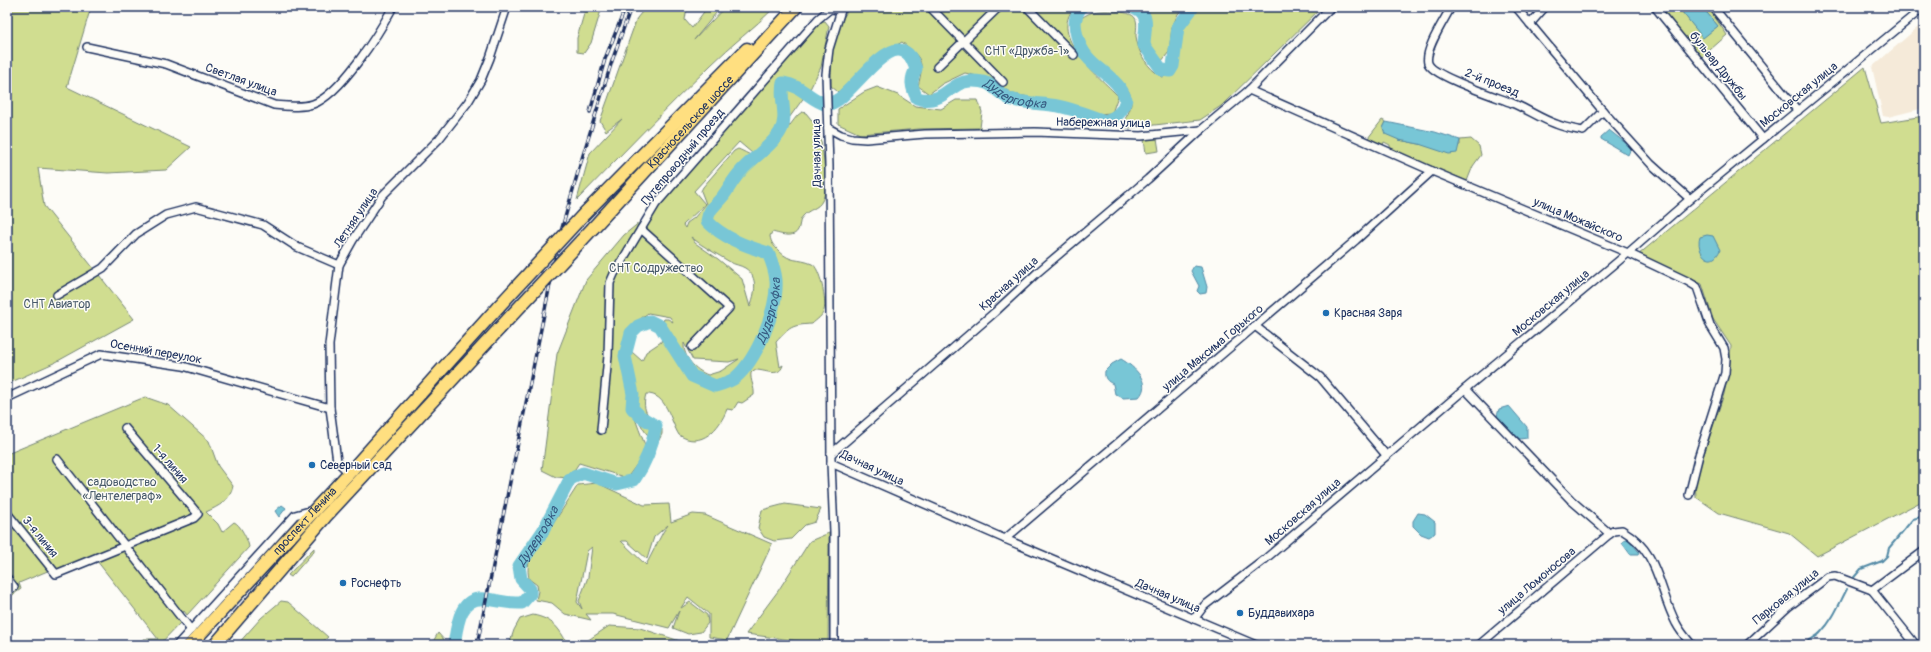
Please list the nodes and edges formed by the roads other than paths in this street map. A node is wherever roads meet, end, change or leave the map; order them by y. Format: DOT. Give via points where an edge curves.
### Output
graph roads {
  1 [pos="393,7"];
  2 [pos="507,7"];
  3 [pos="930,7"];
  4 [pos="999,7"];
  5 [pos="1027,7"];
  6 [pos="1331,7"];
  7 [pos="1451,7"];
  8 [pos="1516,7"];
  9 [pos="1545,7"];
  10 [pos="1655,7"];
  11 [pos="1713,7"];
  12 [pos="1924,7"];
  13 [pos="841,8"];
  14 [pos="792,11"];
  15 [pos="1530,24"];
  16 [pos="964,42"];
  17 [pos="86,47"];
  18 [pos="1074,55"];
  19 [pos="937,67"];
  20 [pos="1003,82"];
  21 [pos="1249,90"];
  22 [pos="1603,111"];
  23 [pos="1798,111"];
  24 [pos="828,128"];
  25 [pos="1201,130"];
  26 [pos="1763,139"];
  27 [pos="1432,171"];
  28 [pos="1690,199"];
  29 [pos="641,229"];
  30 [pos="1628,253"];
  31 [pos="339,265"];
  32 [pos="57,295"];
  33 [pos="499,306"];
  34 [pos="1255,326"];
  35 [pos="499,329"];
  36 [pos="692,347"];
  37 [pos="1465,388"];
  38 [pos="7,398"];
  39 [pos="330,408"];
  40 [pos="125,428"];
  41 [pos="601,430"];
  42 [pos="831,454"];
  43 [pos="1386,455"];
  44 [pos="57,460"];
  45 [pos="831,463"];
  46 [pos="349,473"];
  47 [pos="1690,494"];
  48 [pos="315,510"];
  49 [pos="7,513"];
  50 [pos="1610,534"];
  51 [pos="1005,539"];
  52 [pos="126,547"];
  53 [pos="1924,551"];
  54 [pos="7,578"];
  55 [pos="1872,590"];
  56 [pos="7,591"];
  57 [pos="1194,619"];
  58 [pos="191,630"];
  59 [pos="834,644"];
  60 [pos="177,645"];
  61 [pos="190,645"];
  62 [pos="215,645"];
  63 [pos="1256,645"];
  64 [pos="1479,645"];
  65 [pos="1692,645"];
  66 [pos="1747,645"];
  67 [pos="1916,645"];
  1 -- 17 [label="street, Светлая улица" via="372,43 330,93 314,104 293,107 274,105 166,64"];
  2 -- 31 [label="street, Летняя улица" via="481,80 468,102 439,139 382,196 352,240"];
  3 -- 16 [label="street"];
  4 -- 16 [label="street"];
  5 -- 18 [label="street"];
  6 -- 21 [label="street"];
  7 -- 22 [label="street, 2-й проезд" via="1430,46 1427,59 1429,65 1437,72 1513,103 1557,125 1583,131"];
  8 -- 15 [label="street"];
  9 -- 15 [label="street"];
  10 -- 26 [label="street, бульвар Дружбы"];
  11 -- 23 [label="street"];
  12 -- 23 [label="street, Московская улица"];
  13 -- 24 [label="street, Дачная улица" via="829,49"];
  13 -- 29 [label="street, Путепроводный проезд" via="830,8 818,19 656,204"];
  14 -- 33 [label="highway, Красносельское шоссе, bridge" via="744,52 584,214"];
  14 -- 35 [label="highway, Красносельское шоссе, bridge"];
  15 -- 22 [label="street"];
  16 -- 19 [label="street"];
  16 -- 20 [label="street"];
  21 -- 25 [label="street"];
  21 -- 27 [label="street, улица Можайского"];
  22 -- 28 [label="street" via="1651,164"];
  23 -- 26 [label="street, Московская улица"];
  24 -- 25 [label="street, Набережная улица" via="841,135 866,139 925,134 1035,132 1141,136"];
  24 -- 42 [label="street, Дачная улица"];
  25 -- 42 [label="street, Красная улица"];
  26 -- 28 [label="street, Московская улица"];
  27 -- 30 [label="street, улица Можайского"];
  27 -- 34 [label="street, улица Максима Горького"];
  28 -- 30 [label="street, Московская улица"];
  29 -- 36 [label="street" via="729,308"];
  29 -- 41 [label="street, Путепроводный проезд" via="610,283 608,356"];
  30 -- 37 [label="street, Московская улица"];
  30 -- 47 [label="street, улица Можайского" via="1697,287 1710,325 1724,348 1725,373 1699,455"];
  31 -- 32 [label="street" via="297,247 263,225 196,207 166,215 136,234 103,268"];
  31 -- 39 [label="street, Летняя улица" via="328,345"];
  33 -- 46 [label="highway, проспект Ленина"];
  34 -- 43 [label="street" via="1320,377"];
  34 -- 51 [label="street, улица Максима Горького"];
  35 -- 62 [label="highway, проспект Ленина" via="325,517"];
  37 -- 43 [label="street, Московская улица"];
  37 -- 50 [label="street" via="1571,500"];
  38 -- 39 [label="street, Осенний переулок" via="101,354 183,366"];
  39 -- 46 [label="street, Летняя улица" via="337,461"];
  40 -- 52 [label="street, 1-я линия" via="198,514"];
  42 -- 45 [label="street, Дачная улица"];
  43 -- 57 [label="street, Московская улица" via="1264,560 1204,606"];
  44 -- 52 [label="street"];
  45 -- 51 [label="street, Дачная улица"];
  45 -- 59 [label="street"];
  46 -- 48 [label="highway, проспект Ленина"];
  48 -- 58 [label="street" via="295,515"];
  48 -- 61 [label="highway, проспект Ленина"];
  49 -- 52 [label="street, 3-я линия" via="56,574"];
  50 -- 64 [label="street, улица Ломоносова"];
  50 -- 65 [label="street" via="1622,530 1640,544 1654,566 1675,622"];
  51 -- 57 [label="street, Дачная улица"];
  52 -- 58 [label="street"];
  53 -- 55 [label="street"];
  54 -- 56 [label="street" via="14,587"];
  55 -- 66 [label="street, Парковая улица" via="1835,576 1828,577 1788,607"];
  55 -- 67 [label="street"];
  57 -- 63 [label="street, Дачная улица"];
  58 -- 60 [label="street"];
}
